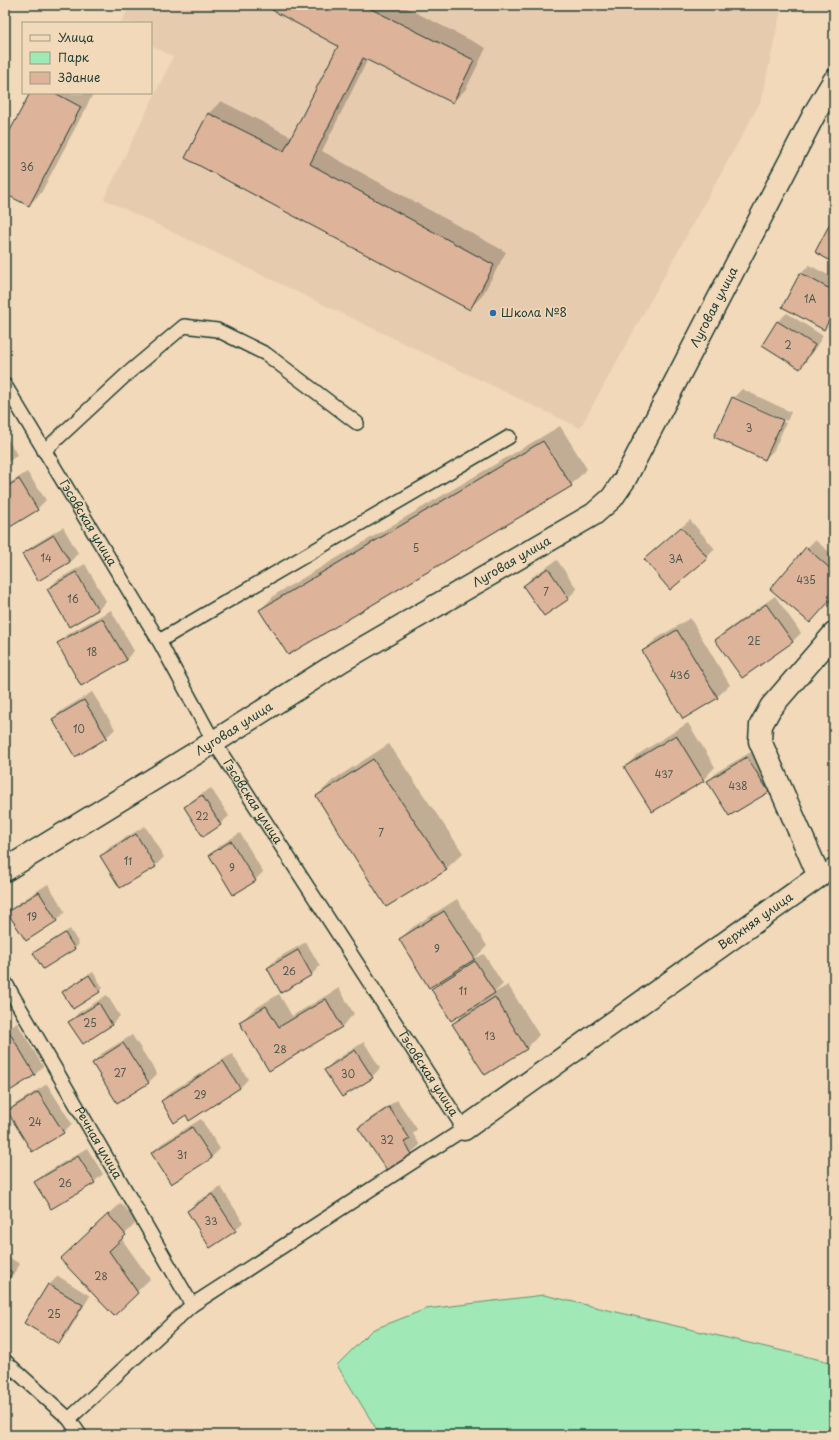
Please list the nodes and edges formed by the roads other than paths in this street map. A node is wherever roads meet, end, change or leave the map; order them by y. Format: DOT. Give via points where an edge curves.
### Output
graph roads {
  1 [pos="834,81"];
  2 [pos="5,385"];
  3 [pos="357,423"];
  4 [pos="509,437"];
  5 [pos="44,451"];
  6 [pos="834,634"];
  7 [pos="160,641"];
  8 [pos="214,742"];
  9 [pos="5,870"];
  10 [pos="826,871"];
  11 [pos="5,982"];
  12 [pos="464,1129"];
  13 [pos="192,1305"];
  14 [pos="5,1361"];
  15 [pos="69,1418"];
  16 [pos="80,1435"];
  1 -- 8 [label="street, Луговая улица" via="625,479 612,498 594,514 341,661"];
  2 -- 5 [label="lane, Гэсовская улица"];
  3 -- 5 [label="lane" via="266,354 217,330 184,326 127,374"];
  4 -- 7 [label="lane"];
  5 -- 7 [label="lane, Гэсовская улица"];
  6 -- 10 [label="street, Верхняя улица" via="771,707 761,725 760,741"];
  7 -- 8 [label="lane, Гэсовская улица"];
  8 -- 9 [label="street, Луговая улица"];
  8 -- 12 [label="lane, Гэсовская улица"];
  10 -- 12 [label="street, Верхняя улица"];
  11 -- 13 [label="lane, Речная улица"];
  12 -- 13 [label="lane"];
  13 -- 15 [label="lane"];
  14 -- 15 [label="lane"];
  15 -- 16 [label="lane"];
}
